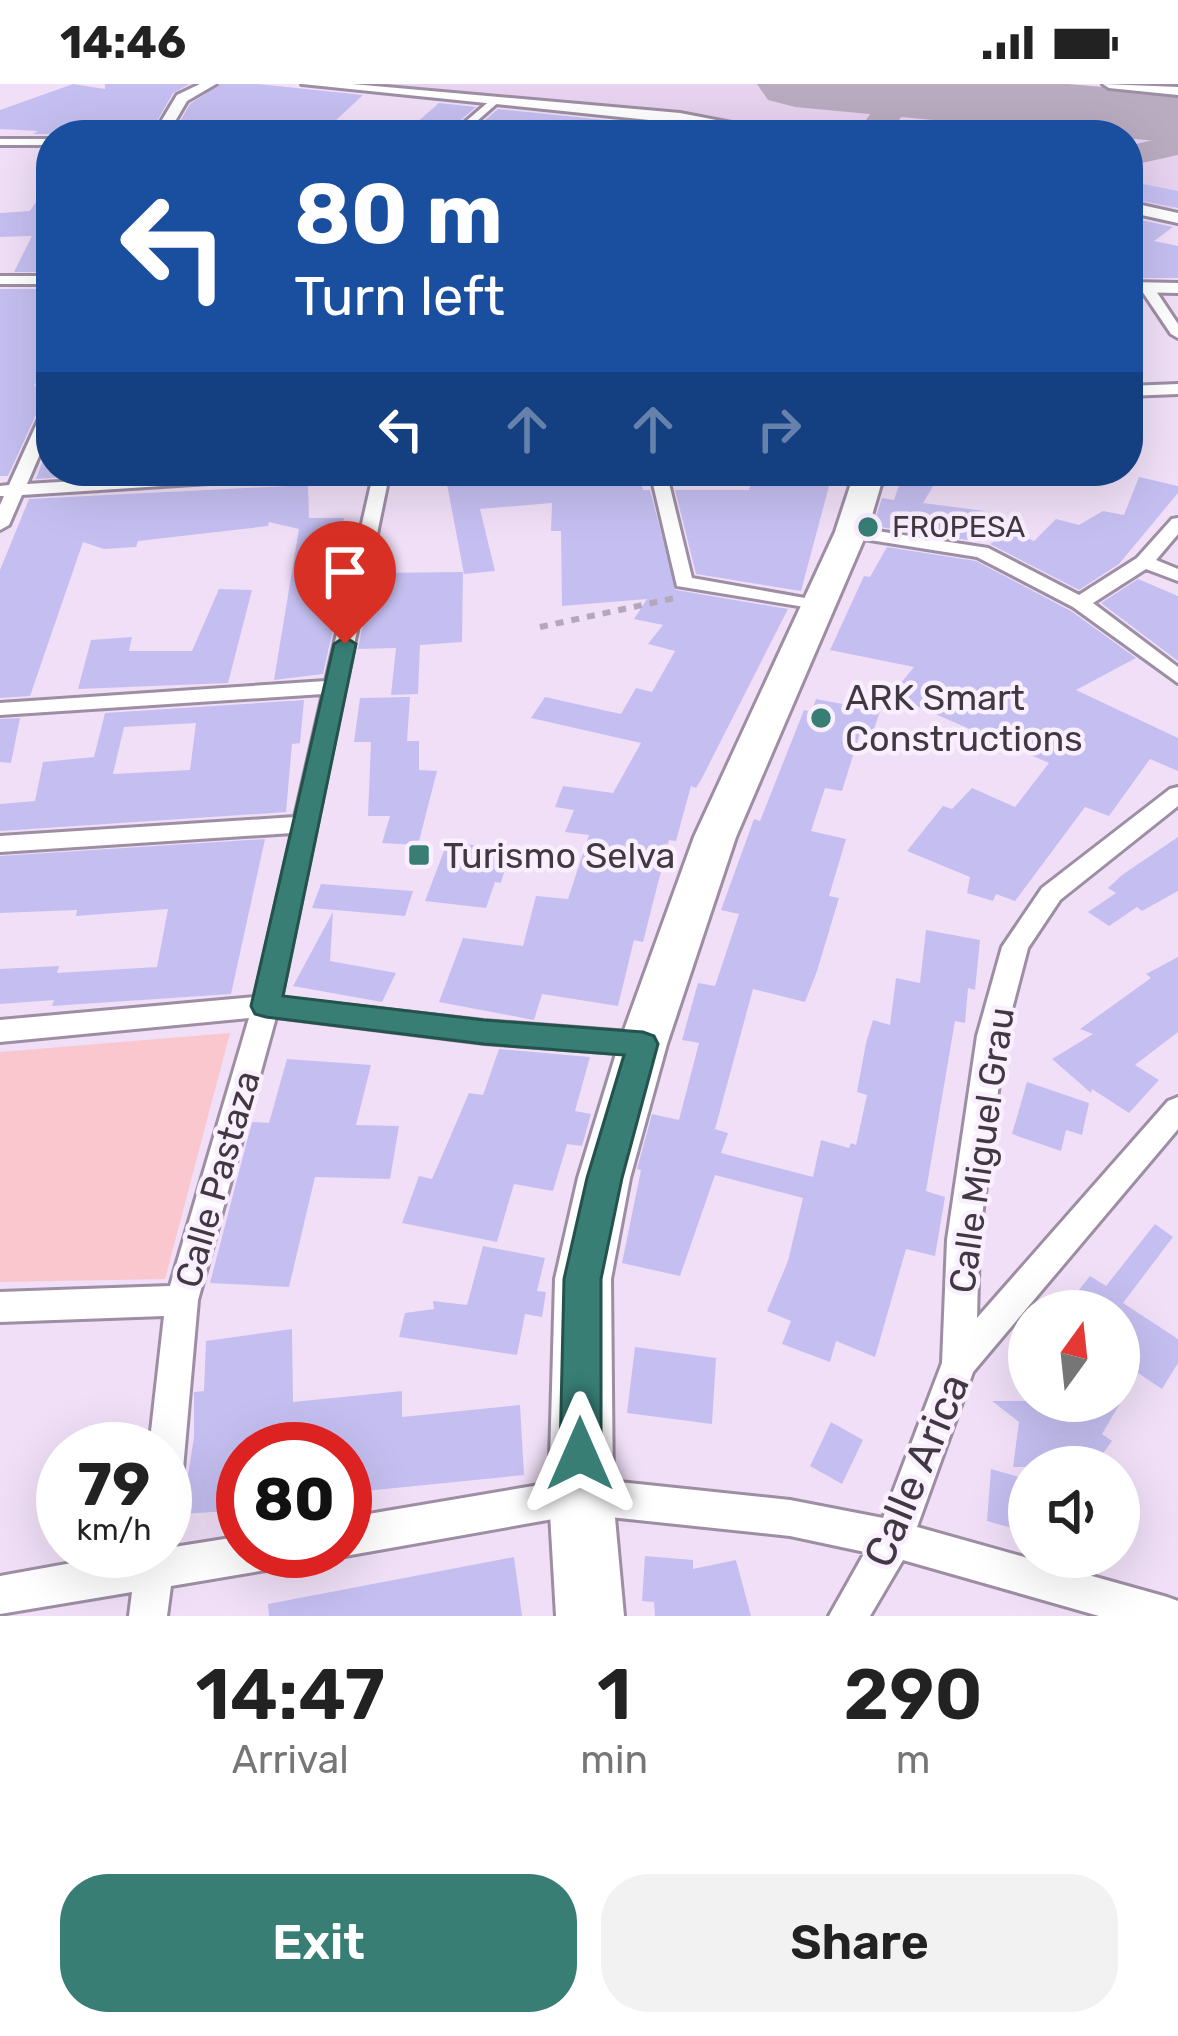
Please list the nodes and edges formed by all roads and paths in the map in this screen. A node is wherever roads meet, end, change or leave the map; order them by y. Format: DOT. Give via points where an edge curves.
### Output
graph roads {
  1 [pos="210,84"];
  2 [pos="308,84"];
  3 [pos="1109,84"];
  4 [pos="1178,91"];
  5 [pos="496,100"];
  6 [pos="169,120"];
  7 [pos="472,120"];
  8 [pos="698,120"];
  9 [pos="0,142"];
  10 [pos="36,142"];
  11 [pos="1143,210"];
  12 [pos="1178,218"];
  13 [pos="0,280"];
  14 [pos="36,280"];
  15 [pos="1143,288"];
  16 [pos="1178,288"];
  17 [pos="1143,295"];
  18 [pos="1178,334"];
  19 [pos="1178,389"];
  20 [pos="1143,390"];
  21 [pos="36,437"];
  22 [pos="72,486"];
  23 [pos="379,486"];
  24 [pos="661,486"];
  25 [pos="865,486"];
  26 [pos="7,490"];
  27 [pos="1178,523"];
  28 [pos="0,525"];
  29 [pos="850,532"];
  30 [pos="1144,562"];
  31 [pos="1178,575"];
  32 [pos="691,586"];
  33 [pos="1080,604"];
  34 [pos="816,606"];
  35 [pos="540,628"];
  36 [pos="1178,677"];
  37 [pos="336,687"];
  38 [pos="0,709"];
  39 [pos="1178,794"];
  40 [pos="304,824"];
  41 [pos="0,844"];
  42 [pos="266,1006"];
  43 [pos="0,1031"];
  44 [pos="643,1044"];
  45 [pos="1178,1109"];
  46 [pos="182,1300"];
  47 [pos="0,1307"];
  48 [pos="959,1364"];
  49 [pos="170,1422"];
  50 [pos="580,1496"];
  51 [pos="372,1532"];
  52 [pos="894,1539"];
  53 [pos="78,1578"];
  54 [pos="154,1578"];
  55 [pos="0,1595"];
  56 [pos="148,1616"];
  57 [pos="590,1616"];
  58 [pos="848,1616"];
  59 [pos="1168,1616"];
  1 -- 6 [label="street" via="182,98"];
  2 -- 5 [label="street"];
  3 -- 4 [label="street"];
  5 -- 7 [label="street"];
  5 -- 8 [label="street"];
  9 -- 10 [label="street"];
  11 -- 12 [label="street"];
  13 -- 14 [label="street"];
  15 -- 16 [label="street"];
  17 -- 18 [label="street"];
  19 -- 20 [label="street"];
  21 -- 26 [label="street"];
  22 -- 26 [label="street"];
  23 -- 37 [label="street, Calle Pastaza"];
  24 -- 32 [label="street" via="682,579"];
  25 -- 29 [label="highway"];
  26 -- 28 [label="street"];
  27 -- 30 [label="street"];
  29 -- 33 [label="street" via="982,552"];
  29 -- 34 [label="highway"];
  30 -- 31 [label="street"];
  30 -- 33 [label="street"];
  32 -- 34 [label="street"];
  32 -- 35 [label="path" via="682,597"];
  33 -- 36 [label="street"];
  34 -- 44 [label="highway" via="729,800"];
  37 -- 38 [label="street"];
  37 -- 40 [label="street, Calle Pastaza"];
  39 -- 48 [label="street, Calle Miguel Grau" via="1051,894 1016,947 991,1036 963,1240"];
  40 -- 41 [label="street"];
  40 -- 42 [label="street, Calle Pastaza"];
  42 -- 43 [label="street"];
  42 -- 44 [label="street"];
  42 -- 46 [label="street, Calle Pastaza"];
  44 -- 50 [label="highway" via="583,1279"];
  45 -- 48 [label="street, Calle Arica"];
  46 -- 47 [label="street"];
  46 -- 49 [label="street, Calle Pastaza"];
  48 -- 52 [label="street, Calle Arica"];
  50 -- 51 [label="street"];
  50 -- 52 [label="street" via="790,1518"];
  50 -- 57 [label="highway"];
  52 -- 58 [label="street, Calle Arica"];
  52 -- 59 [label="street"];
  53 -- 55 [label="street"];
  54 -- 56 [label="street"];
}
